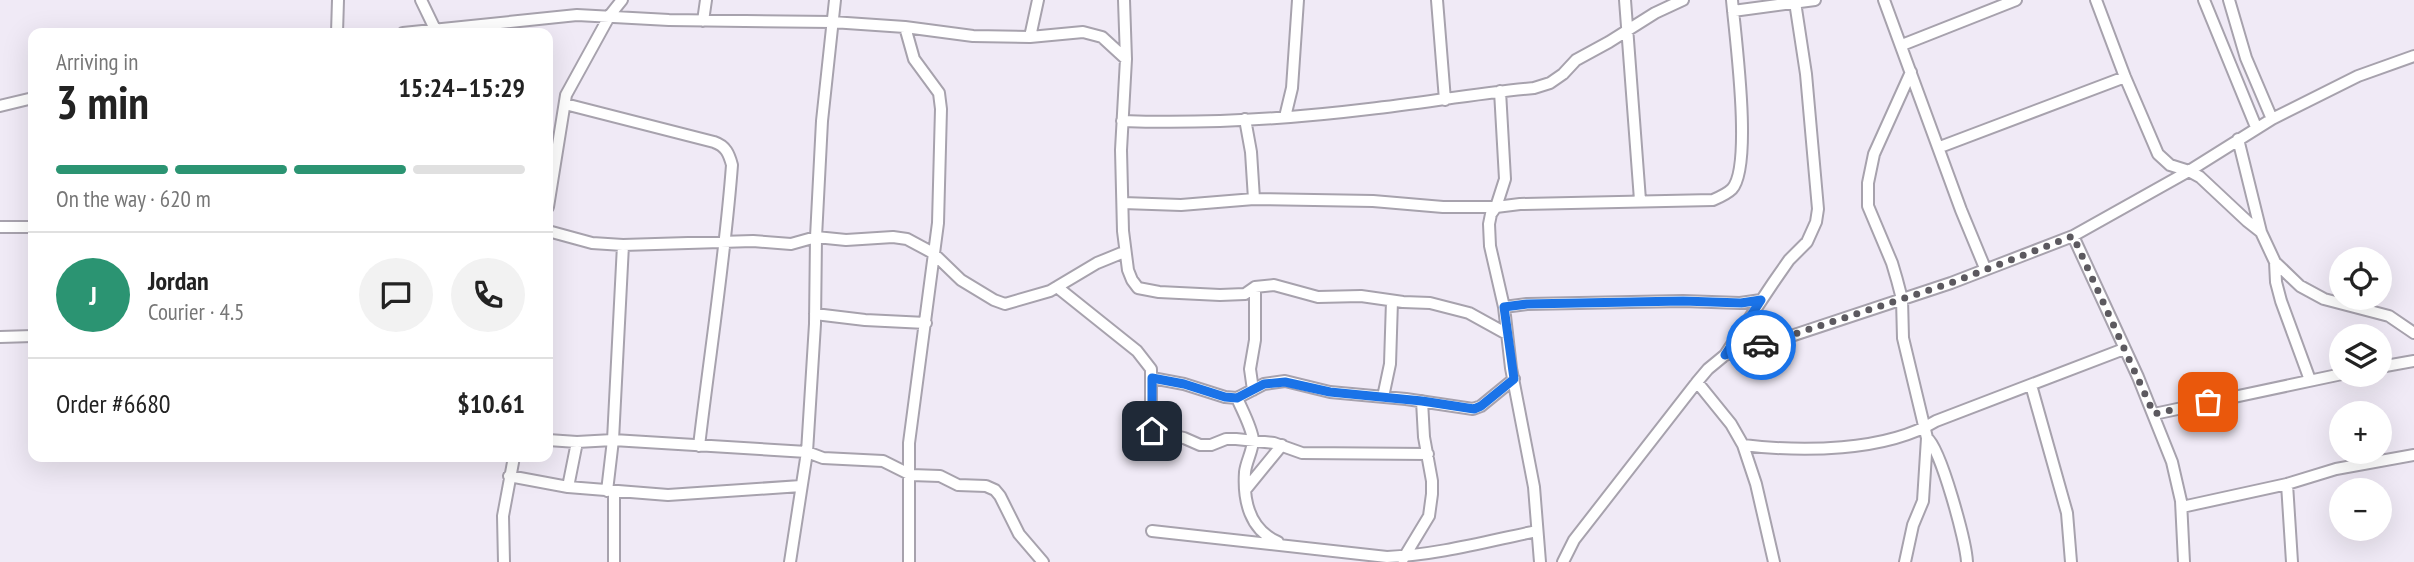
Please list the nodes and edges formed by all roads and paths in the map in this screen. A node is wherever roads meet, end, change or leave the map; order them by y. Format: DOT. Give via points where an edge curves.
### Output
graph roads {
  1 [pos="338,0"];
  2 [pos="421,0"];
  3 [pos="622,0"];
  4 [pos="706,0"];
  5 [pos="835,0"];
  6 [pos="1038,0"];
  7 [pos="1124,0"];
  8 [pos="1298,0"];
  9 [pos="1437,0"];
  10 [pos="1625,0"];
  11 [pos="1658,0"];
  12 [pos="1683,0"];
  13 [pos="1815,0"];
  14 [pos="1884,0"];
  15 [pos="2016,0"];
  16 [pos="2096,0"];
  17 [pos="2229,0"];
  18 [pos="2208,1"];
  19 [pos="1795,2"];
  20 [pos="1733,6"];
  21 [pos="1655,13"];
  22 [pos="610,15"];
  23 [pos="703,21"];
  24 [pos="832,22"];
  25 [pos="905,27"];
  26 [pos="337,28"];
  27 [pos="435,28"];
  28 [pos="444,28"];
  29 [pos="1627,31"];
  30 [pos="1030,37"];
  31 [pos="1902,45"];
  32 [pos="2414,56"];
  33 [pos="1126,59"];
  34 [pos="1911,72"];
  35 [pos="2125,77"];
  36 [pos="1500,91"];
  37 [pos="28,99"];
  38 [pos="1445,100"];
  39 [pos="565,104"];
  40 [pos="0,106"];
  41 [pos="1285,117"];
  42 [pos="1245,119"];
  43 [pos="2272,119"];
  44 [pos="1122,121"];
  45 [pos="2256,127"];
  46 [pos="2238,139"];
  47 [pos="1940,146"];
  48 [pos="2189,171"];
  49 [pos="553,176"];
  50 [pos="1254,199"];
  51 [pos="1640,200"];
  52 [pos="1123,203"];
  53 [pos="1496,207"];
  54 [pos="0,227"];
  55 [pos="28,227"];
  56 [pos="553,232"];
  57 [pos="2261,232"];
  58 [pos="2073,236"];
  59 [pos="816,237"];
  60 [pos="726,243"];
  61 [pos="623,245"];
  62 [pos="1124,252"];
  63 [pos="933,253"];
  64 [pos="2275,262"];
  65 [pos="1985,268"];
  66 [pos="1056,287"];
  67 [pos="1255,287"];
  68 [pos="1902,299"];
  69 [pos="1761,300"];
  70 [pos="1392,301"];
  71 [pos="1504,307"];
  72 [pos="815,314"];
  73 [pos="926,323"];
  74 [pos="2414,332"];
  75 [pos="1507,334"];
  76 [pos="0,337"];
  77 [pos="28,337"];
  78 [pos="2124,349"];
  79 [pos="1725,355"];
  80 [pos="2414,361"];
  81 [pos="2392,365"];
  82 [pos="2329,376"];
  83 [pos="1152,378"];
  84 [pos="1514,379"];
  85 [pos="2310,380"];
  86 [pos="1697,382"];
  87 [pos="2031,385"];
  88 [pos="1253,390"];
  89 [pos="1383,397"];
  90 [pos="1237,398"];
  91 [pos="1422,401"];
  92 [pos="2154,414"];
  93 [pos="1927,433"];
  94 [pos="553,440"];
  95 [pos="613,440"];
  96 [pos="1253,440"];
  97 [pos="577,442"];
  98 [pos="1282,445"];
  99 [pos="1743,445"];
  100 [pos="699,446"];
  101 [pos="807,452"];
  102 [pos="1428,454"];
  103 [pos="2414,455"];
  104 [pos="513,462"];
  105 [pos="911,475"];
  106 [pos="509,476"];
  107 [pos="2287,484"];
  108 [pos="801,486"];
  109 [pos="568,488"];
  110 [pos="1246,489"];
  111 [pos="610,491"];
  112 [pos="2182,507"];
  113 [pos="1152,531"];
  114 [pos="1537,531"];
  115 [pos="1283,544"];
  116 [pos="1403,559"];
  117 [pos="504,562"];
  118 [pos="614,562"];
  119 [pos="790,562"];
  120 [pos="909,562"];
  121 [pos="1043,562"];
  122 [pos="1540,562"];
  123 [pos="1563,562"];
  124 [pos="1774,562"];
  125 [pos="1905,562"];
  126 [pos="1968,562"];
  127 [pos="2071,562"];
  128 [pos="2184,562"];
  129 [pos="2292,562"];
  1 -- 26 [label="street"];
  2 -- 27 [label="street"];
  3 -- 22 [label="street"];
  4 -- 23 [label="street"];
  5 -- 24 [label="street"];
  6 -- 30 [label="street"];
  7 -- 33 [label="street"];
  8 -- 41 [label="street" via="1292,89"];
  9 -- 38 [label="street"];
  10 -- 29 [label="street"];
  11 -- 21 [label="street"];
  12 -- 21 [label="street"];
  13 -- 19 [label="street"];
  14 -- 31 [label="street"];
  15 -- 31 [label="street"];
  16 -- 35 [label="street"];
  17 -- 43 [label="street" via="2246,58"];
  18 -- 45 [label="street"];
  19 -- 20 [label="street"];
  19 -- 69 [label="street" via="1807,74 1816,222 1807,242"];
  20 -- 51 [label="street" via="1743,132 1737,180 1732,189 1713,200"];
  21 -- 29 [label="street"];
  22 -- 23 [label="street"];
  22 -- 28 [label="street" via="550,16"];
  22 -- 39 [label="street" via="571,84"];
  23 -- 24 [label="street"];
  24 -- 25 [label="street"];
  24 -- 59 [label="street"];
  25 -- 30 [label="street" via="973,36"];
  25 -- 63 [label="street" via="914,59 940,97 938,223"];
  29 -- 36 [label="street" via="1576,60 1550,83"];
  29 -- 51 [label="street"];
  30 -- 33 [label="street" via="1070,32 1095,35"];
  31 -- 34 [label="street"];
  32 -- 43 [label="street" via="2358,76"];
  33 -- 44 [label="street"];
  34 -- 47 [label="street"];
  34 -- 68 [label="street" via="1874,154 1868,183 1868,206"];
  35 -- 47 [label="street"];
  35 -- 48 [label="street" via="2158,154 2169,165"];
  36 -- 38 [label="street"];
  36 -- 53 [label="street" via="1505,178"];
  37 -- 40 [label="street"];
  38 -- 41 [label="street"];
  39 -- 49 [label="street"];
  39 -- 60 [label="street" via="724,146 732,165"];
  41 -- 42 [label="street"];
  42 -- 44 [label="street"];
  42 -- 50 [label="street"];
  43 -- 45 [label="street"];
  44 -- 52 [label="street"];
  45 -- 46 [label="street"];
  46 -- 48 [label="street"];
  46 -- 57 [label="street"];
  47 -- 65 [label="street"];
  48 -- 57 [label="street"];
  48 -- 58 [label="street"];
  50 -- 52 [label="street" via="1181,205"];
  50 -- 53 [label="street"];
  51 -- 53 [label="street"];
  52 -- 62 [label="street"];
  53 -- 71 [label="street" via="1489,224 1490,246"];
  54 -- 55 [label="street"];
  56 -- 61 [label="street" via="592,243"];
  57 -- 64 [label="street"];
  58 -- 65 [label="street"];
  58 -- 78 [label="street"];
  59 -- 60 [label="street" via="791,244"];
  59 -- 63 [label="street" via="893,237"];
  59 -- 72 [label="street"];
  60 -- 61 [label="street"];
  60 -- 100 [label="street"];
  61 -- 95 [label="street"];
  62 -- 66 [label="street"];
  62 -- 67 [label="street" via="1132,280 1142,289 1229,295 1245,294"];
  63 -- 66 [label="street" via="961,280 1005,304"];
  63 -- 73 [label="street"];
  64 -- 74 [label="street" via="2300,286 2324,299 2389,317"];
  64 -- 85 [label="street" via="2285,314"];
  65 -- 68 [label="street"];
  66 -- 83 [label="street" via="1137,351 1152,369"];
  67 -- 70 [label="street" via="1274,285 1318,297"];
  67 -- 88 [label="street"];
  68 -- 79 [label="street"];
  68 -- 93 [label="street" via="1903,338"];
  69 -- 71 [label="street"];
  69 -- 79 [label="street"];
  70 -- 75 [label="street" via="1454,308"];
  70 -- 89 [label="street" via="1390,364"];
  71 -- 75 [label="street"];
  72 -- 73 [label="street"];
  72 -- 101 [label="street"];
  73 -- 105 [label="street" via="909,443"];
  75 -- 84 [label="street"];
  76 -- 77 [label="street"];
  78 -- 87 [label="street"];
  78 -- 92 [label="street"];
  79 -- 86 [label="street"];
  80 -- 81 [label="street"];
  82 -- 85 [label="street"];
  83 -- 90 [label="street"];
  83 -- 96 [label="street" via="1152,431 1200,445 1226,439"];
  84 -- 91 [label="street" via="1474,409"];
  84 -- 114 [label="street" via="1534,486"];
  85 -- 92 [label="street"];
  86 -- 99 [label="street"];
  86 -- 123 [label="street" via="1574,540"];
  87 -- 93 [label="street"];
  87 -- 127 [label="street" via="2067,513"];
  88 -- 89 [label="street" via="1285,382"];
  88 -- 90 [label="street"];
  89 -- 91 [label="street"];
  90 -- 96 [label="street"];
  91 -- 102 [label="street"];
  92 -- 112 [label="street"];
  93 -- 99 [label="street" via="1854,445 1786,449"];
  93 -- 125 [label="street" via="1923,501"];
  93 -- 126 [label="street" via="1941,465"];
  94 -- 97 [label="street"];
  95 -- 97 [label="street"];
  95 -- 100 [label="street"];
  95 -- 111 [label="street"];
  96 -- 98 [label="street"];
  96 -- 110 [label="street"];
  97 -- 109 [label="street"];
  98 -- 102 [label="street" via="1324,455"];
  98 -- 110 [label="street"];
  99 -- 124 [label="street"];
  100 -- 101 [label="street"];
  101 -- 105 [label="street" via="823,458 883,461"];
  101 -- 108 [label="street"];
  102 -- 116 [label="street" via="1432,481 1429,516"];
  103 -- 107 [label="street" via="2336,469"];
  104 -- 106 [label="street"];
  105 -- 120 [label="street"];
  105 -- 121 [label="street" via="940,476 958,485 995,490 1018,534"];
  106 -- 109 [label="street"];
  106 -- 117 [label="street" via="503,516"];
  107 -- 112 [label="street"];
  107 -- 129 [label="street"];
  108 -- 111 [label="street" via="685,495"];
  108 -- 119 [label="street"];
  109 -- 111 [label="street"];
  110 -- 115 [label="street" via="1253,522 1268,538"];
  111 -- 118 [label="street"];
  112 -- 128 [label="street"];
  113 -- 115 [label="street"];
  114 -- 116 [label="street"];
  114 -- 122 [label="street"];
  115 -- 116 [label="street"];
}
